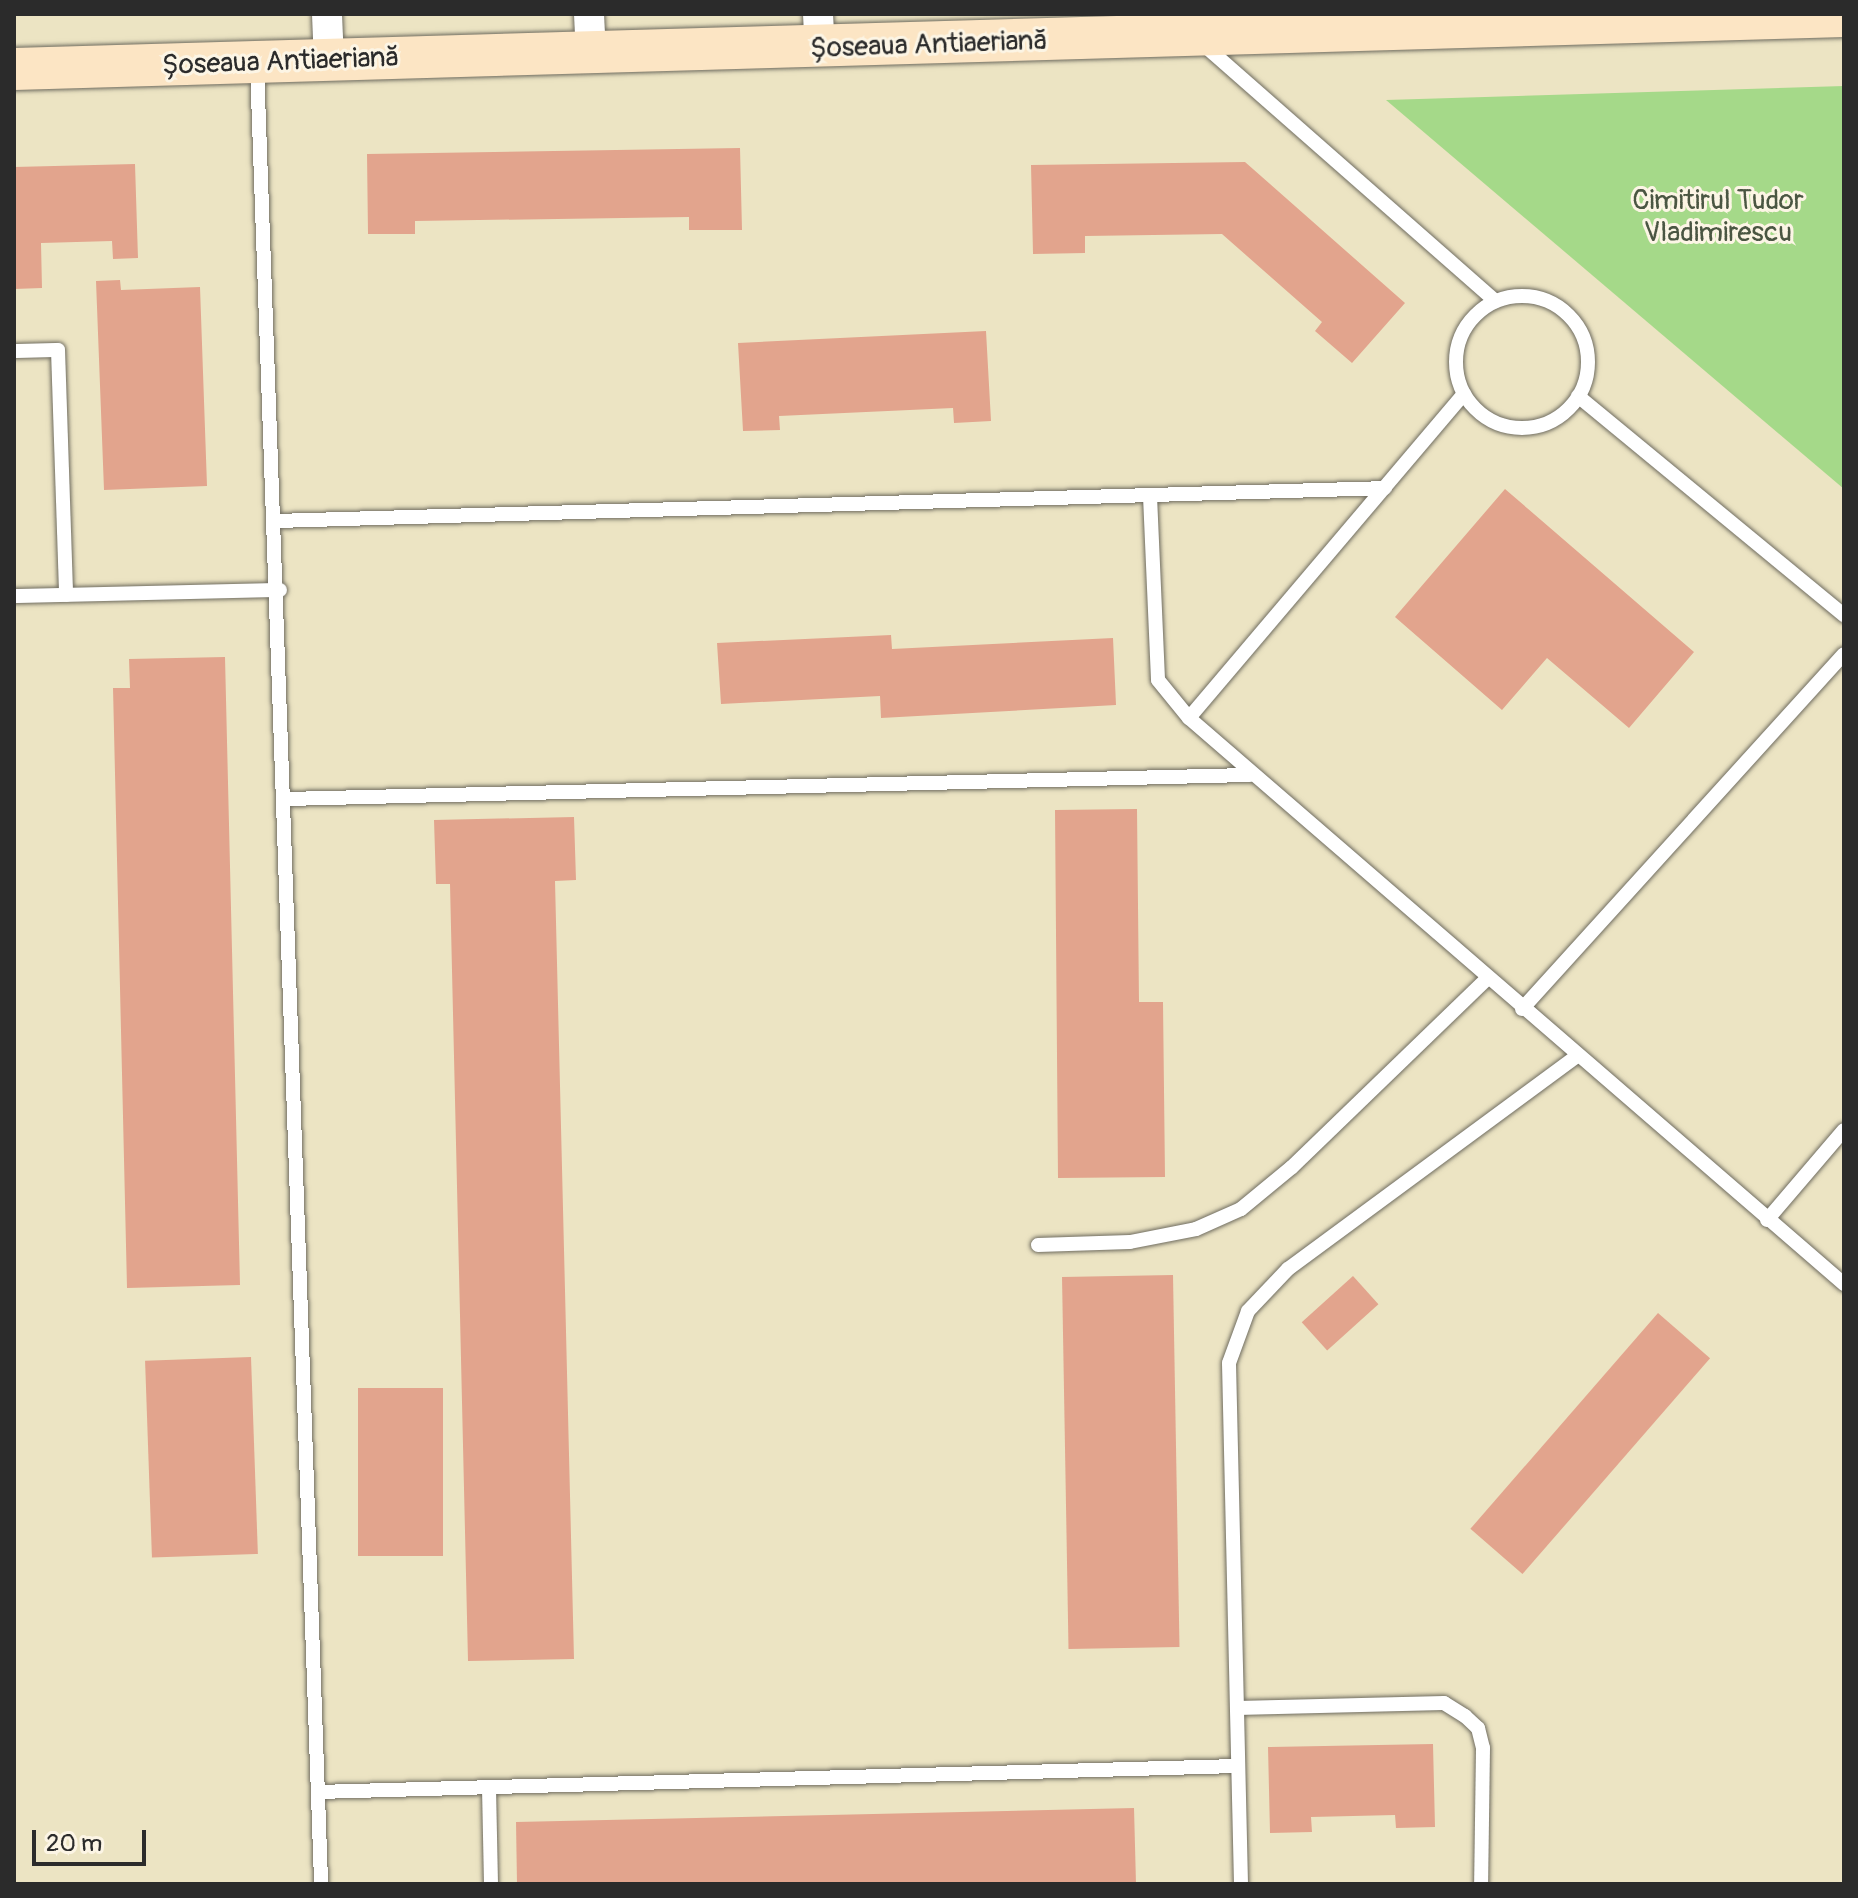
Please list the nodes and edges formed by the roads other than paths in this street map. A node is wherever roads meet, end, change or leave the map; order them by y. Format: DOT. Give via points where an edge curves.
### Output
graph roads {
  1 [pos="327,14"];
  2 [pos="1844,16"];
  3 [pos="1709,17"];
  4 [pos="1467,21"];
  5 [pos="1194,25"];
  6 [pos="1012,28"];
  7 [pos="819,31"];
  8 [pos="590,34"];
  9 [pos="329,61"];
  10 [pos="257,63"];
  11 [pos="14,69"];
  12 [pos="1495,301"];
  13 [pos="14,351"];
  14 [pos="1464,394"];
  15 [pos="1578,396"];
  16 [pos="1385,488"];
  17 [pos="1150,496"];
  18 [pos="276,521"];
  19 [pos="280,590"];
  20 [pos="66,595"];
  21 [pos="14,596"];
  22 [pos="1844,615"];
  23 [pos="1844,654"];
  24 [pos="1189,718"];
  25 [pos="1250,775"];
  26 [pos="286,799"];
  27 [pos="1487,979"];
  28 [pos="1522,1009"];
  29 [pos="1577,1056"];
  30 [pos="1844,1130"];
  31 [pos="1767,1220"];
  32 [pos="1038,1245"];
  33 [pos="1844,1284"];
  34 [pos="1237,1708"];
  35 [pos="1238,1766"];
  36 [pos="489,1788"];
  37 [pos="318,1792"];
  38 [pos="321,1884"];
  39 [pos="491,1884"];
  40 [pos="1241,1884"];
  41 [pos="1481,1884"];
  1 -- 9 [label="street"];
  2 -- 3 [label="main road, Șoseaua Antiaeriană"];
  3 -- 4 [label="main road, Șoseaua Antiaeriană"];
  4 -- 5 [label="main road, Șoseaua Antiaeriană"];
  5 -- 6 [label="main road, Șoseaua Antiaeriană"];
  5 -- 12 [label="lane"];
  6 -- 7 [label="main road, Șoseaua Antiaeriană"];
  7 -- 8 [label="main road, Șoseaua Antiaeriană"];
  8 -- 9 [label="main road, Șoseaua Antiaeriană"];
  9 -- 10 [label="main road, Șoseaua Antiaeriană"];
  10 -- 11 [label="main road, Șoseaua Antiaeriană"];
  10 -- 18 [label="lane"];
  12 -- 14 [label="lane" via="1469,321 1459,340 1455,362"];
  12 -- 15 [label="lane" via="1525,295 1564,310 1587,346 1589,368"];
  13 -- 20 [label="lane" via="58,350"];
  14 -- 15 [label="lane" via="1487,419 1531,428 1552,421"];
  14 -- 16 [label="lane"];
  15 -- 22 [label="lane"];
  16 -- 17 [label="lane"];
  16 -- 24 [label="lane"];
  17 -- 18 [label="lane"];
  17 -- 24 [label="lane" via="1158,680"];
  18 -- 19 [label="lane"];
  19 -- 20 [label="lane"];
  19 -- 26 [label="lane"];
  20 -- 21 [label="lane"];
  23 -- 28 [label="lane"];
  24 -- 25 [label="lane"];
  25 -- 26 [label="lane"];
  25 -- 27 [label="lane"];
  26 -- 37 [label="lane"];
  27 -- 28 [label="lane"];
  27 -- 32 [label="lane" via="1292,1167 1241,1209 1196,1229 1130,1242"];
  28 -- 29 [label="lane"];
  29 -- 31 [label="lane"];
  29 -- 34 [label="lane" via="1288,1269 1248,1311 1229,1363"];
  30 -- 31 [label="lane"];
  31 -- 33 [label="lane"];
  34 -- 35 [label="lane"];
  34 -- 41 [label="lane" via="1444,1703 1465,1716 1478,1728 1483,1748"];
  35 -- 36 [label="lane"];
  35 -- 40 [label="lane"];
  36 -- 37 [label="lane"];
  36 -- 39 [label="lane"];
  37 -- 38 [label="lane"];
}
